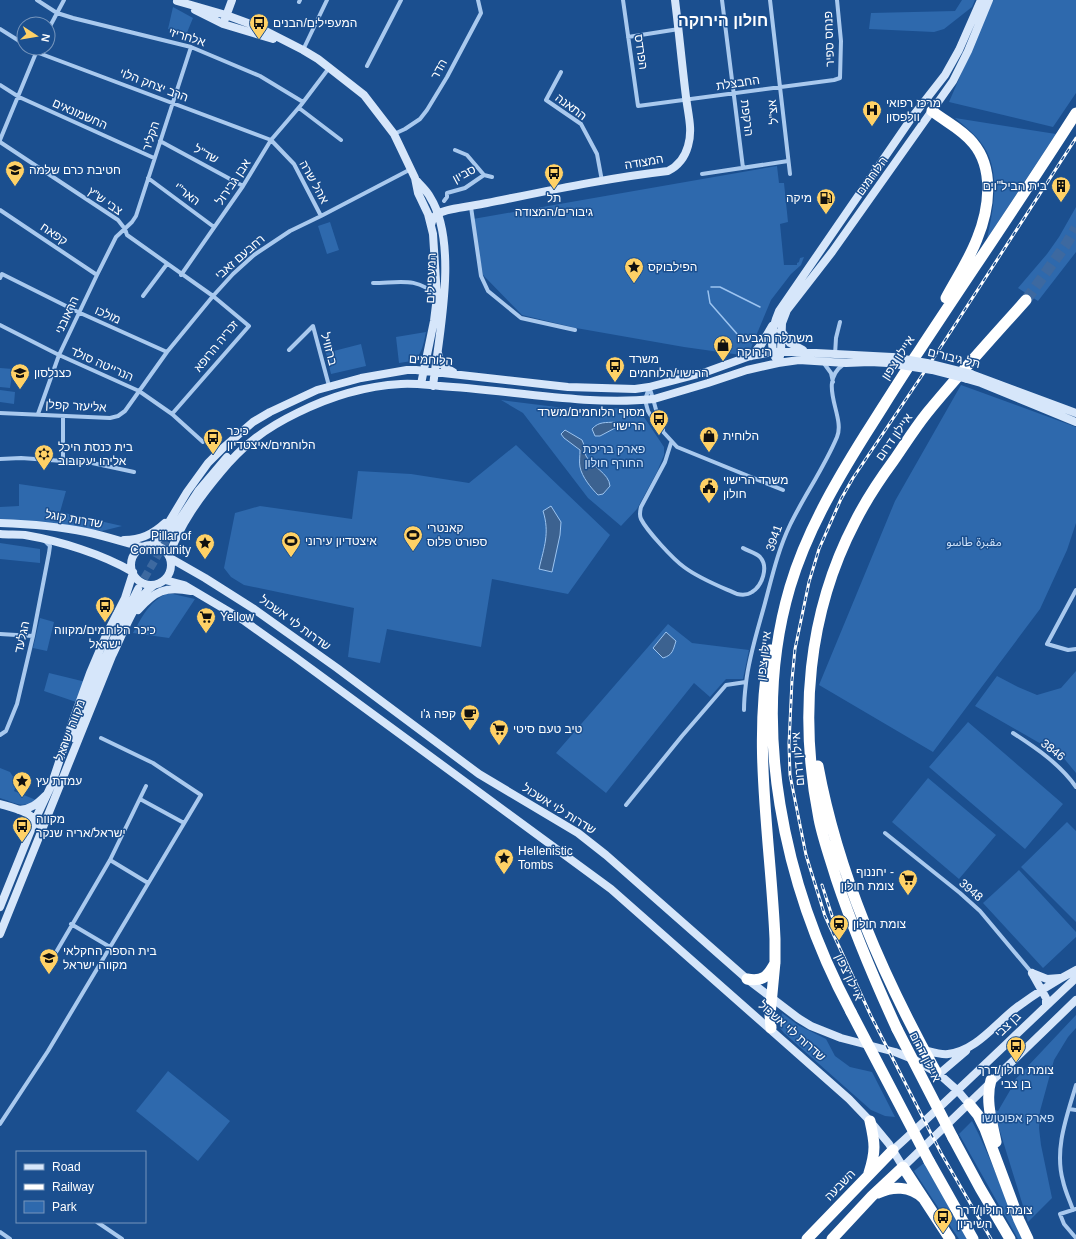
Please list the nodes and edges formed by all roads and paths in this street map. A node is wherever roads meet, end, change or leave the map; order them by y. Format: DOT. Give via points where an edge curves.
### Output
graph roads {
  1 [pos="37,0"];
  2 [pos="64,0"];
  3 [pos="177,0"];
  4 [pos="232,0"];
  5 [pos="327,0"];
  6 [pos="401,0"];
  7 [pos="478,0"];
  8 [pos="623,0"];
  9 [pos="676,0"];
  10 [pos="722,0"];
  11 [pos="770,0"];
  12 [pos="838,0"];
  13 [pos="981,0"];
  14 [pos="989,0"];
  15 [pos="57,13"];
  16 [pos="226,15"];
  17 [pos="55,16"];
  18 [pos="223,24"];
  19 [pos="0,29"];
  20 [pos="678,29"];
  21 [pos="628,38"];
  22 [pos="16,39"];
  23 [pos="191,46"];
  24 [pos="295,46"];
  25 [pos="303,50"];
  26 [pos="35,56"];
  27 [pos="53,56"];
  28 [pos="368,66"];
  29 [pos="328,68"];
  30 [pos="562,72"];
  31 [pos="840,78"];
  32 [pos="0,85"];
  33 [pos="780,87"];
  34 [pos="734,94"];
  35 [pos="930,96"];
  36 [pos="19,97"];
  37 [pos="686,100"];
  38 [pos="173,102"];
  39 [pos="303,102"];
  40 [pos="638,106"];
  41 [pos="299,108"];
  42 [pos="932,111"];
  43 [pos="1076,113"];
  44 [pos="394,134"];
  45 [pos="271,140"];
  46 [pos="341,140"];
  47 [pos="0,141"];
  48 [pos="160,141"];
  49 [pos="455,150"];
  50 [pos="154,158"];
  51 [pos="788,161"];
  52 [pos="743,168"];
  53 [pos="410,169"];
  54 [pos="702,174"];
  55 [pos="790,174"];
  56 [pos="484,175"];
  57 [pos="492,177"];
  58 [pos="148,178"];
  59 [pos="415,178"];
  60 [pos="602,181"];
  61 [pos="243,186"];
  62 [pos="444,201"];
  63 [pos="471,207"];
  64 [pos="0,210"];
  65 [pos="437,213"];
  66 [pos="321,216"];
  67 [pos="440,224"];
  68 [pos="431,225"];
  69 [pos="214,227"];
  70 [pos="125,229"];
  71 [pos="167,264"];
  72 [pos="97,275"];
  73 [pos="181,275"];
  74 [pos="0,278"];
  75 [pos="373,283"];
  76 [pos="143,296"];
  77 [pos="213,296"];
  78 [pos="437,297"];
  79 [pos="1026,300"];
  80 [pos="779,311"];
  81 [pos="78,312"];
  82 [pos="840,322"];
  83 [pos="0,325"];
  84 [pos="575,330"];
  85 [pos="781,331"];
  86 [pos="437,349"];
  87 [pos="289,350"];
  88 [pos="427,351"];
  89 [pos="167,352"];
  90 [pos="777,352"];
  91 [pos="812,353"];
  92 [pos="835,354"];
  93 [pos="60,355"];
  94 [pos="750,356"];
  95 [pos="890,360"];
  96 [pos="821,361"];
  97 [pos="778,363"];
  98 [pos="846,363"];
  99 [pos="909,366"];
  100 [pos="407,370"];
  101 [pos="424,370"];
  102 [pos="434,372"];
  103 [pos="455,374"];
  104 [pos="969,377"];
  105 [pos="833,383"];
  106 [pos="421,384"];
  107 [pos="433,386"];
  108 [pos="329,387"];
  109 [pos="649,387"];
  110 [pos="140,391"];
  111 [pos="654,399"];
  112 [pos="645,400"];
  113 [pos="0,413"];
  114 [pos="1076,413"];
  115 [pos="38,414"];
  116 [pos="172,414"];
  117 [pos="63,416"];
  118 [pos="1076,422"];
  119 [pos="244,429"];
  120 [pos="666,436"];
  121 [pos="247,440"];
  122 [pos="203,442"];
  123 [pos="671,443"];
  124 [pos="0,459"];
  125 [pos="63,461"];
  126 [pos="134,472"];
  127 [pos="783,490"];
  128 [pos="170,519"];
  129 [pos="0,523"];
  130 [pos="0,534"];
  131 [pos="170,536"];
  132 [pos="113,539"];
  133 [pos="44,540"];
  134 [pos="151,545"];
  135 [pos="142,547"];
  136 [pos="743,548"];
  137 [pos="170,557"];
  138 [pos="797,566"];
  139 [pos="133,573"];
  140 [pos="165,580"];
  141 [pos="154,585"];
  142 [pos="138,589"];
  143 [pos="1076,590"];
  144 [pos="196,592"];
  145 [pos="126,625"];
  146 [pos="0,634"];
  147 [pos="33,636"];
  148 [pos="1076,649"];
  149 [pos="812,654"];
  150 [pos="746,682"];
  151 [pos="744,710"];
  152 [pos="1013,733"];
  153 [pos="0,735"];
  154 [pos="74,736"];
  155 [pos="101,738"];
  156 [pos="66,743"];
  157 [pos="76,748"];
  158 [pos="146,786"];
  159 [pos="1076,787"];
  160 [pos="49,793"];
  161 [pos="140,799"];
  162 [pos="0,804"];
  163 [pos="626,805"];
  164 [pos="19,810"];
  165 [pos="35,820"];
  166 [pos="184,823"];
  167 [pos="885,833"];
  168 [pos="40,834"];
  169 [pos="110,860"];
  170 [pos="148,883"];
  171 [pos="0,907"];
  172 [pos="71,924"];
  173 [pos="0,934"];
  174 [pos="110,947"];
  175 [pos="55,954"];
  176 [pos="775,962"];
  177 [pos="1076,970"];
  178 [pos="1032,974"];
  179 [pos="1062,978"];
  180 [pos="1076,978"];
  181 [pos="747,979"];
  182 [pos="1043,990"];
  183 [pos="772,999"];
  184 [pos="1076,1000"];
  185 [pos="1046,1006"];
  186 [pos="771,1028"];
  187 [pos="971,1046"];
  188 [pos="924,1050"];
  189 [pos="938,1073"];
  190 [pos="991,1080"];
  191 [pos="1076,1085"];
  192 [pos="958,1091"];
  193 [pos="969,1104"];
  194 [pos="1069,1109"];
  195 [pos="1076,1110"];
  196 [pos="870,1121"];
  197 [pos="0,1124"];
  198 [pos="893,1150"];
  199 [pos="903,1167"];
  200 [pos="868,1175"];
  201 [pos="1005,1181"];
  202 [pos="872,1196"];
  203 [pos="926,1200"];
  204 [pos="1075,1210"];
  205 [pos="98,1223"];
  206 [pos="0,1232"];
  207 [pos="1076,1238"];
  208 [pos="10,1239"];
  209 [pos="122,1239"];
  210 [pos="807,1239"];
  211 [pos="832,1239"];
  212 [pos="950,1239"];
  213 [pos="973,1239"];
  214 [pos="1010,1239"];
  215 [pos="1028,1239"];
  1 -- 15 [label="street, אלחריזי"];
  2 -- 15 [label="street"];
  3 -- 16 [label="main road, המעפילים"];
  3 -- 18 [label="main road, המעפילים"];
  4 -- 16 [label="main road"];
  5 -- 25 [label="street"];
  6 -- 28 [label="street"];
  7 -- 44 [label="street, הדר" via="481,13 427,110 420,119"];
  8 -- 21 [label="street, הפרדס"];
  9 -- 20 [label="main road, המצודה"];
  10 -- 34 [label="street, הרקפת"];
  11 -- 33 [label="street, אצ\"ל"];
  12 -- 31 [label="street, פנחס ספיר"];
  13 -- 35 [label="main road, הלוחמים" via="954,62"];
  14 -- 42 [label="main road, הלוחמים" via="953,81"];
  15 -- 17 [label="street"];
  15 -- 23 [label="street, אלחריזי"];
  16 -- 18 [label="main road"];
  16 -- 24 [label="main road, המעפילים" via="256,26"];
  18 -- 24 [label="main road, המעפילים"];
  19 -- 22 [label="street"];
  20 -- 21 [label="street"];
  20 -- 37 [label="main road, המצודה"];
  21 -- 40 [label="street, הפרדס"];
  23 -- 38 [label="street, הקליר"];
  23 -- 39 [label="street, אלחריזי" via="260,76"];
  24 -- 25 [label="main road, המעפילים"];
  25 -- 29 [label="main road, המעפילים"];
  26 -- 36 [label="street"];
  27 -- 38 [label="street, הרב יצחק הלוי"];
  29 -- 39 [label="street, אבן גבירול"];
  29 -- 44 [label="main road, המעפילים" via="364,95"];
  30 -- 60 [label="street, התאנה" via="546,100 581,124 597,154"];
  31 -- 33 [label="street, החבצלת"];
  32 -- 36 [label="street, החשמונאים"];
  33 -- 34 [label="street, החבצלת"];
  33 -- 51 [label="street, אצ\"ל"];
  34 -- 37 [label="street, החבצלת"];
  34 -- 52 [label="street, הרקפת"];
  35 -- 42 [label="main road" via="928,106"];
  35 -- 80 [label="main road, הלוחמים" via="913,116"];
  36 -- 47 [label="street"];
  36 -- 50 [label="street, החשמונאים"];
  37 -- 40 [label="street, החבצלת"];
  37 -- 60 [label="main road, המצודה" via="691,128 688,146 674,168"];
  38 -- 45 [label="street, הרב יצחק הלוי"];
  38 -- 48 [label="street, הקליר"];
  39 -- 41 [label="street, אבן גבירול"];
  41 -- 45 [label="street, אבן גבירול"];
  41 -- 46 [label="street"];
  42 -- 85 [label="main road, הלוחמים" via="832,252 787,310"];
  42 -- 99 [label="highway" via="966,135 979,151 988,182 983,224 969,256"];
  43 -- 99 [label="highway, איילון צפון"];
  44 -- 53 [label="main road, המעפילים"];
  45 -- 61 [label="street, אבן גבירול"];
  45 -- 66 [label="street, אהל שרה" via="294,164"];
  47 -- 70 [label="street, צבי ש\"ץ" via="118,220"];
  48 -- 50 [label="street, הקליר"];
  48 -- 61 [label="street, שד\"ל"];
  49 -- 56 [label="street, סביון" via="466,155"];
  50 -- 58 [label="street, הקליר"];
  51 -- 52 [label="street"];
  51 -- 55 [label="street, אצ\"ל"];
  52 -- 54 [label="street"];
  53 -- 59 [label="main road, המעפילים"];
  53 -- 66 [label="street, רחבעם זאבי"];
  56 -- 57 [label="street"];
  56 -- 62 [label="street, סביון" via="465,188 447,193"];
  58 -- 69 [label="street, האר\"י"];
  58 -- 70 [label="street, הקליר" via="136,216"];
  59 -- 65 [label="main road, המעפילים" via="430,198"];
  59 -- 68 [label="main road, המעפילים"];
  60 -- 63 [label="main road, המצודה"];
  61 -- 69 [label="street, אבן גבירול"];
  63 -- 65 [label="main road, המצודה"];
  63 -- 67 [label="main road, המצודה" via="442,218"];
  63 -- 84 [label="street" via="481,276 488,291 520,318"];
  64 -- 72 [label="street, קפאח"];
  65 -- 67 [label="main road, המעפילים"];
  65 -- 68 [label="main road"];
  66 -- 77 [label="street, רחבעם זאבי" via="290,231 254,255"];
  67 -- 86 [label="main road, המעפילים" via="444,237 445,263"];
  68 -- 78 [label="main road, המעפילים"];
  69 -- 73 [label="street, אבן גבירול"];
  70 -- 71 [label="street, צבי ש\"ץ" via="127,235"];
  70 -- 72 [label="street, הראובני" via="116,237"];
  71 -- 73 [label="street, צבי ש\"ץ"];
  71 -- 76 [label="street"];
  72 -- 81 [label="street, הראובני"];
  73 -- 77 [label="street, צבי ש\"ץ"];
  74 -- 81 [label="street, מולכו" via="2,274"];
  75 -- 78 [label="street" via="415,282 428,288"];
  77 -- 89 [label="street, רחבעם זאבי"];
  77 -- 116 [label="street, זכריה הרופא" via="249,326"];
  78 -- 88 [label="main road, המעפילים"];
  79 -- 149 [label="highway, איילון דרום" via="925,415 867,500 852,526 835,567"];
  80 -- 90 [label="main road, הלוחמים" via="773,329 772,344"];
  80 -- 94 [label="main road" via="765,339"];
  81 -- 89 [label="street, מולכו"];
  81 -- 93 [label="street, הראובני"];
  82 -- 92 [label="street"];
  83 -- 93 [label="street, הנרייטה סולד"];
  85 -- 90 [label="main road, הלוחמים"];
  85 -- 91 [label="main road" via="792,345"];
  86 -- 102 [label="main road, המעפילים"];
  86 -- 103 [label="main road" via="442,365"];
  87 -- 108 [label="street, ברזוויל" via="313,326"];
  88 -- 100 [label="main road" via="418,364"];
  88 -- 101 [label="main road, המעפילים"];
  89 -- 110 [label="street, רחבעם זאבי"];
  90 -- 91 [label="main road, תל גיבורים"];
  90 -- 94 [label="main road, הלוחמים"];
  90 -- 97 [label="main road, הלוחמים"];
  91 -- 92 [label="main road, תל גיבורים"];
  92 -- 95 [label="main road, תל גיבורים"];
  93 -- 110 [label="street, הנרייטה סולד"];
  93 -- 115 [label="street, הראובני"];
  94 -- 109 [label="main road, הלוחמים" via="706,372"];
  95 -- 98 [label="main road, תל גיבורים"];
  95 -- 104 [label="main road, תל גיבורים, bridge" via="927,363"];
  96 -- 97 [label="main road, תל גיבורים" via="799,360"];
  96 -- 98 [label="main road, תל גיבורים"];
  96 -- 105 [label="street, 3941" via="829,369"];
  97 -- 111 [label="main road, הלוחמים"];
  98 -- 105 [label="street, 3941" via="838,369"];
  99 -- 138 [label="highway, איילון צפון" via="837,480"];
  100 -- 101 [label="main road, הלוחמים"];
  100 -- 108 [label="main road, הלוחמים"];
  101 -- 102 [label="main road, הלוחמים"];
  101 -- 106 [label="main road, המעפילים"];
  102 -- 103 [label="main road, הלוחמים"];
  102 -- 107 [label="main road, המעפילים"];
  103 -- 109 [label="main road, הלוחמים" via="568,387"];
  104 -- 114 [label="main road, תל גיבורים"];
  104 -- 118 [label="main road, תל גיבורים"];
  105 -- 150 [label="street, 3941" via="832,396 839,432 789,526 769,588"];
  106 -- 107 [label="main road, הלוחמים"];
  106 -- 121 [label="main road, הלוחמים" via="364,388 323,401"];
  107 -- 112 [label="main road, הלוחמים" via="567,398"];
  108 -- 119 [label="main road, הלוחמים" via="270,412"];
  109 -- 111 [label="street"];
  109 -- 112 [label="street"];
  110 -- 116 [label="street, הנרייטה סולד"];
  110 -- 117 [label="street, אליעזר קפלן" via="118,416"];
  111 -- 112 [label="main road, הלוחמים"];
  111 -- 120 [label="street" via="659,422"];
  112 -- 120 [label="street" via="648,411"];
  113 -- 115 [label="street, אליעזר קפלן"];
  115 -- 117 [label="street, אליעזר קפלן"];
  116 -- 122 [label="street, הנרייטה סולד"];
  117 -- 125 [label="street"];
  119 -- 121 [label="main road"];
  119 -- 128 [label="main road, הלוחמים" via="208,463"];
  120 -- 123 [label="street"];
  121 -- 131 [label="main road" via="218,467 199,490"];
  121 -- 137 [label="main road, הלוחמים" via="180,529"];
  123 -- 127 [label="street"];
  123 -- 136 [label="street" via="665,462 640,510 641,518 684,568 704,580 742,595 758,587 762,580 764,564 760,557"];
  124 -- 125 [label="street"];
  125 -- 126 [label="street" via="84,461"];
  128 -- 132 [label="main road" via="146,536"];
  128 -- 134 [label="main road, הלוחמים" via="158,540"];
  129 -- 132 [label="main road, שדרות קוגל" via="63,528"];
  130 -- 133 [label="main road" via="24,535"];
  132 -- 135 [label="main road, שדרות קוגל"];
  133 -- 139 [label="main road" via="105,558"];
  133 -- 147 [label="street, הגלעד" via="50,546"];
  134 -- 135 [label="main road"];
  134 -- 137 [label="main road" via="160,546"];
  135 -- 139 [label="main road" via="132,558"];
  137 -- 140 [label="main road" via="171,570"];
  137 -- 181 [label="main road, שדרות לוי אשכול" via="254,609 480,774 578,833"];
  138 -- 176 [label="highway" via="776,622 762,706 762,768 775,928"];
  138 -- 213 [label="highway, איילון צפון, bridge" via="777,647 772,722 776,777 791,859 818,940 841,994"];
  139 -- 141 [label="main road" via="144,584"];
  139 -- 156 [label="main road, מקווה ישראל" via="125,598 88,678"];
  140 -- 141 [label="main road"];
  140 -- 144 [label="main road, שדרות לוי אשכול" via="181,584"];
  141 -- 145 [label="main road, מקווה ישראל" via="147,590"];
  142 -- 154 [label="main road" via="106,653"];
  143 -- 148 [label="street" via="1047,644 1068,650"];
  144 -- 145 [label="main road" via="173,589 161,591 145,603"];
  144 -- 186 [label="main road, שדרות לוי אשכול" via="227,609 274,641 598,878"];
  145 -- 157 [label="main road, מקווה ישראל"];
  146 -- 147 [label="street"];
  147 -- 153 [label="street, הגלעד" via="17,704 6,731"];
  149 -- 188 [label="highway" via="815,752 832,829 877,953"];
  149 -- 214 [label="highway, איילון דרום, bridge" via="808,721 810,761 819,821 829,856 848,911 896,1029 952,1138"];
  150 -- 151 [label="street, 3941"];
  150 -- 163 [label="street" via="726,685"];
  152 -- 159 [label="street, 3846" via="1053,762"];
  154 -- 156 [label="main road"];
  154 -- 157 [label="main road"];
  155 -- 166 [label="street" via="153,763 201,795"];
  156 -- 160 [label="main road, מקווה ישראל"];
  157 -- 168 [label="main road, מקווה ישראל"];
  158 -- 161 [label="street"];
  160 -- 164 [label="main road" via="34,806"];
  160 -- 165 [label="main road, מקווה ישראל"];
  161 -- 166 [label="street"];
  161 -- 169 [label="street"];
  162 -- 164 [label="main road"];
  164 -- 165 [label="main road"];
  165 -- 168 [label="main road"];
  165 -- 171 [label="main road, מקווה ישראל"];
  166 -- 170 [label="street"];
  167 -- 178 [label="street, 3948" via="980,911"];
  168 -- 173 [label="main road, מקווה ישראל"];
  169 -- 170 [label="street"];
  169 -- 172 [label="street"];
  170 -- 174 [label="street"];
  172 -- 174 [label="street"];
  172 -- 175 [label="street"];
  174 -- 197 [label="street" via="48,1051"];
  176 -- 181 [label="highway" via="762,979"];
  176 -- 183 [label="highway"];
  177 -- 179 [label="main road"];
  178 -- 179 [label="main road" via="1048,979"];
  178 -- 182 [label="main road"];
  179 -- 182 [label="main road"];
  180 -- 185 [label="main road, בן צבי"];
  181 -- 183 [label="main road, שדרות לוי אשכול"];
  182 -- 185 [label="main road"];
  182 -- 187 [label="main road" via="1015,1009"];
  183 -- 186 [label="highway"];
  183 -- 189 [label="main road, שדרות לוי אשכול" via="803,1021 827,1033 902,1054"];
  184 -- 190 [label="main road"];
  185 -- 192 [label="main road, בן צבי"];
  186 -- 196 [label="main road, שדרות לוי אשכול" via="849,1098"];
  187 -- 188 [label="main road" via="949,1054"];
  187 -- 189 [label="main road"];
  188 -- 189 [label="highway"];
  189 -- 192 [label="main road, שדרות לוי אשכול"];
  190 -- 193 [label="main road"];
  190 -- 201 [label="highway" via="988,1100"];
  191 -- 194 [label="street"];
  192 -- 193 [label="main road, שדרות לוי אשכול"];
  192 -- 198 [label="main road, בן צבי"];
  193 -- 199 [label="main road"];
  193 -- 201 [label="highway" via="984,1125"];
  194 -- 195 [label="street"];
  194 -- 204 [label="street" via="1060,1142 1060,1162 1062,1181"];
  196 -- 198 [label="main road, שדרות לוי אשכול"];
  196 -- 200 [label="highway" via="875,1147"];
  198 -- 199 [label="main road, שדרות לוי אשכול"];
  198 -- 200 [label="highway, השבעה"];
  199 -- 202 [label="highway"];
  199 -- 203 [label="highway"];
  200 -- 210 [label="highway, השבעה"];
  201 -- 215 [label="highway"];
  202 -- 203 [label="highway" via="888,1189 900,1188 912,1191"];
  202 -- 211 [label="highway"];
  203 -- 212 [label="highway"];
  204 -- 207 [label="street" via="1060,1214 1064,1224"];
  205 -- 209 [label="street"];
  206 -- 208 [label="street"];
}
